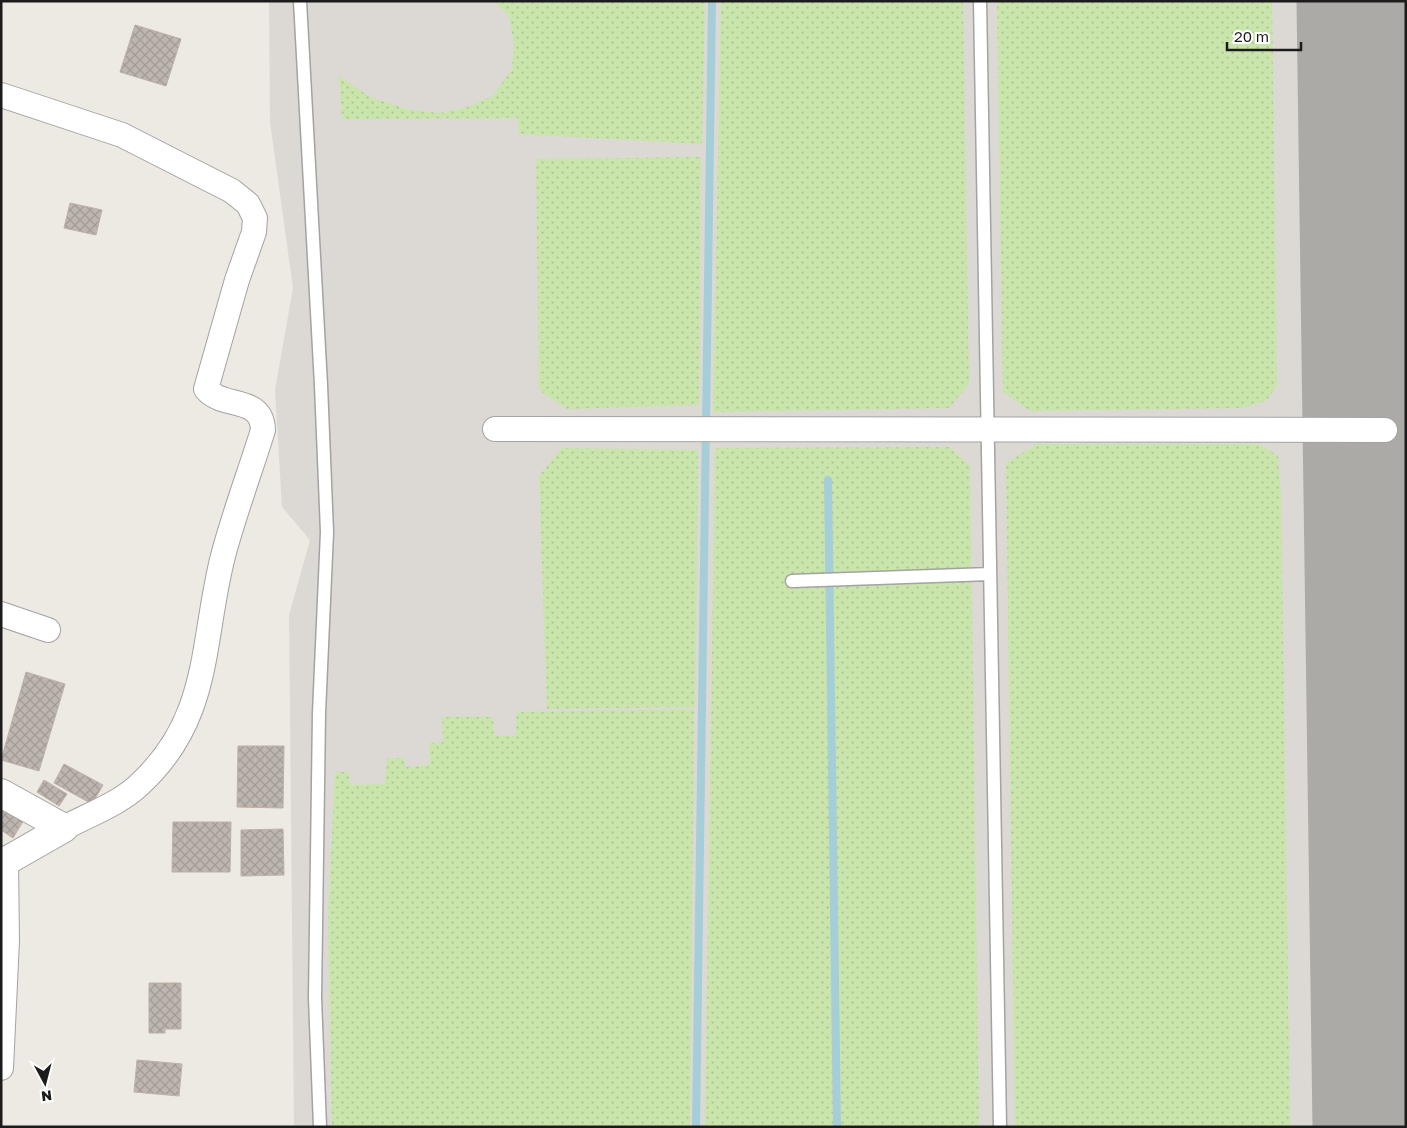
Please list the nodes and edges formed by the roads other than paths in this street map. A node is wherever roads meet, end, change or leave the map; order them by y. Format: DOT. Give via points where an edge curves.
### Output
graph roads {
  1 [pos="300,1"];
  2 [pos="980,1"];
  3 [pos="1,95"];
  4 [pos="987,428"];
  5 [pos="495,429"];
  6 [pos="1385,430"];
  7 [pos="990,574"];
  8 [pos="792,581"];
  9 [pos="1,614"];
  10 [pos="48,630"];
  11 [pos="1,793"];
  12 [pos="64,828"];
  13 [pos="4,863"];
  14 [pos="1,1068"];
  15 [pos="320,1127"];
  16 [pos="1000,1127"];
  1 -- 15 [label="lane" via="327,532 319,714 315,998"];
  2 -- 4 [label="lane"];
  3 -- 12 [label="street" via="122,135 232,191 248,204 255,218 254,232 206,389 211,396 243,403 259,415 263,430 223,557 202,671 187,721 166,756 138,786 122,798"];
  4 -- 5 [label="street"];
  4 -- 6 [label="street"];
  4 -- 7 [label="lane"];
  7 -- 8 [label="lane"];
  7 -- 16 [label="lane"];
  9 -- 10 [label="street"];
  11 -- 12 [label="street"];
  12 -- 13 [label="street"];
  13 -- 14 [label="street" via="7,941"];
}
